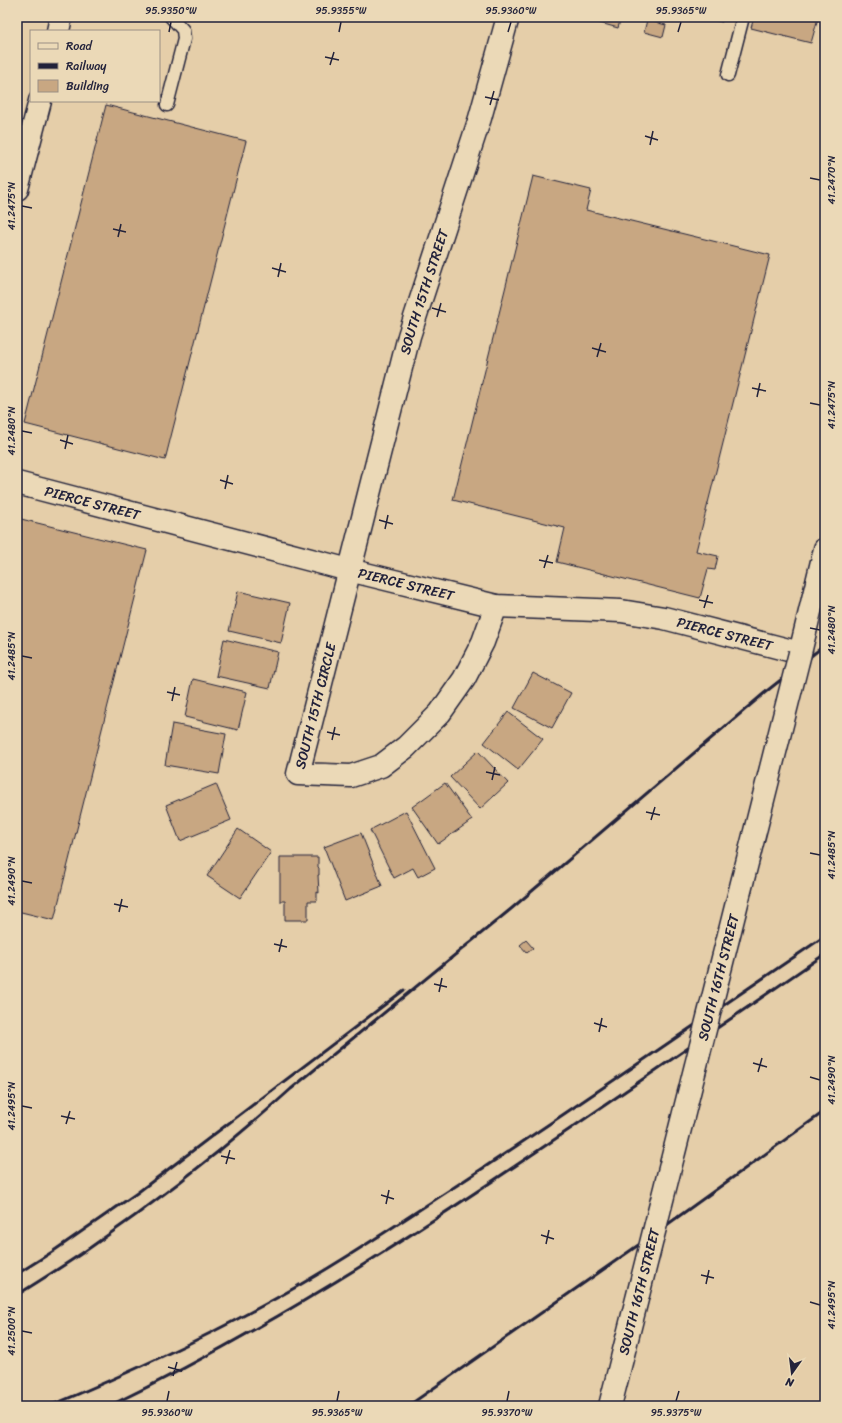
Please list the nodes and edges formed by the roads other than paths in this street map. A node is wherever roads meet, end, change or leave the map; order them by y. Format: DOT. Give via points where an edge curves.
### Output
graph roads {
  1 [pos="61,17"];
  2 [pos="171,17"];
  3 [pos="508,17"];
  4 [pos="743,17"];
  5 [pos="58,30"];
  6 [pos="728,75"];
  7 [pos="40,102"];
  8 [pos="167,105"];
  9 [pos="17,189"];
  10 [pos="17,483"];
  11 [pos="825,549"];
  12 [pos="348,570"];
  13 [pos="496,606"];
  14 [pos="800,653"];
  15 [pos="610,1406"];
  1 -- 5 [label="street"];
  2 -- 8 [label="lane" via="182,30 184,38"];
  3 -- 12 [label="street, SOUTH 15TH STREET" via="480,118 409,336"];
  4 -- 6 [label="lane"];
  7 -- 9 [label="street"];
  10 -- 12 [label="street, PIERCE STREET"];
  11 -- 14 [label="street, SOUTH 16TH STREET"];
  12 -- 13 [label="street, PIERCE STREET"];
  12 -- 13 [label="street, SOUTH 15TH CIRCLE" via="298,774 351,776 381,766 406,747 440,713 464,679 483,642"];
  13 -- 14 [label="street, PIERCE STREET" via="621,611 664,618"];
  14 -- 15 [label="street, SOUTH 16TH STREET, bridge"];
}
